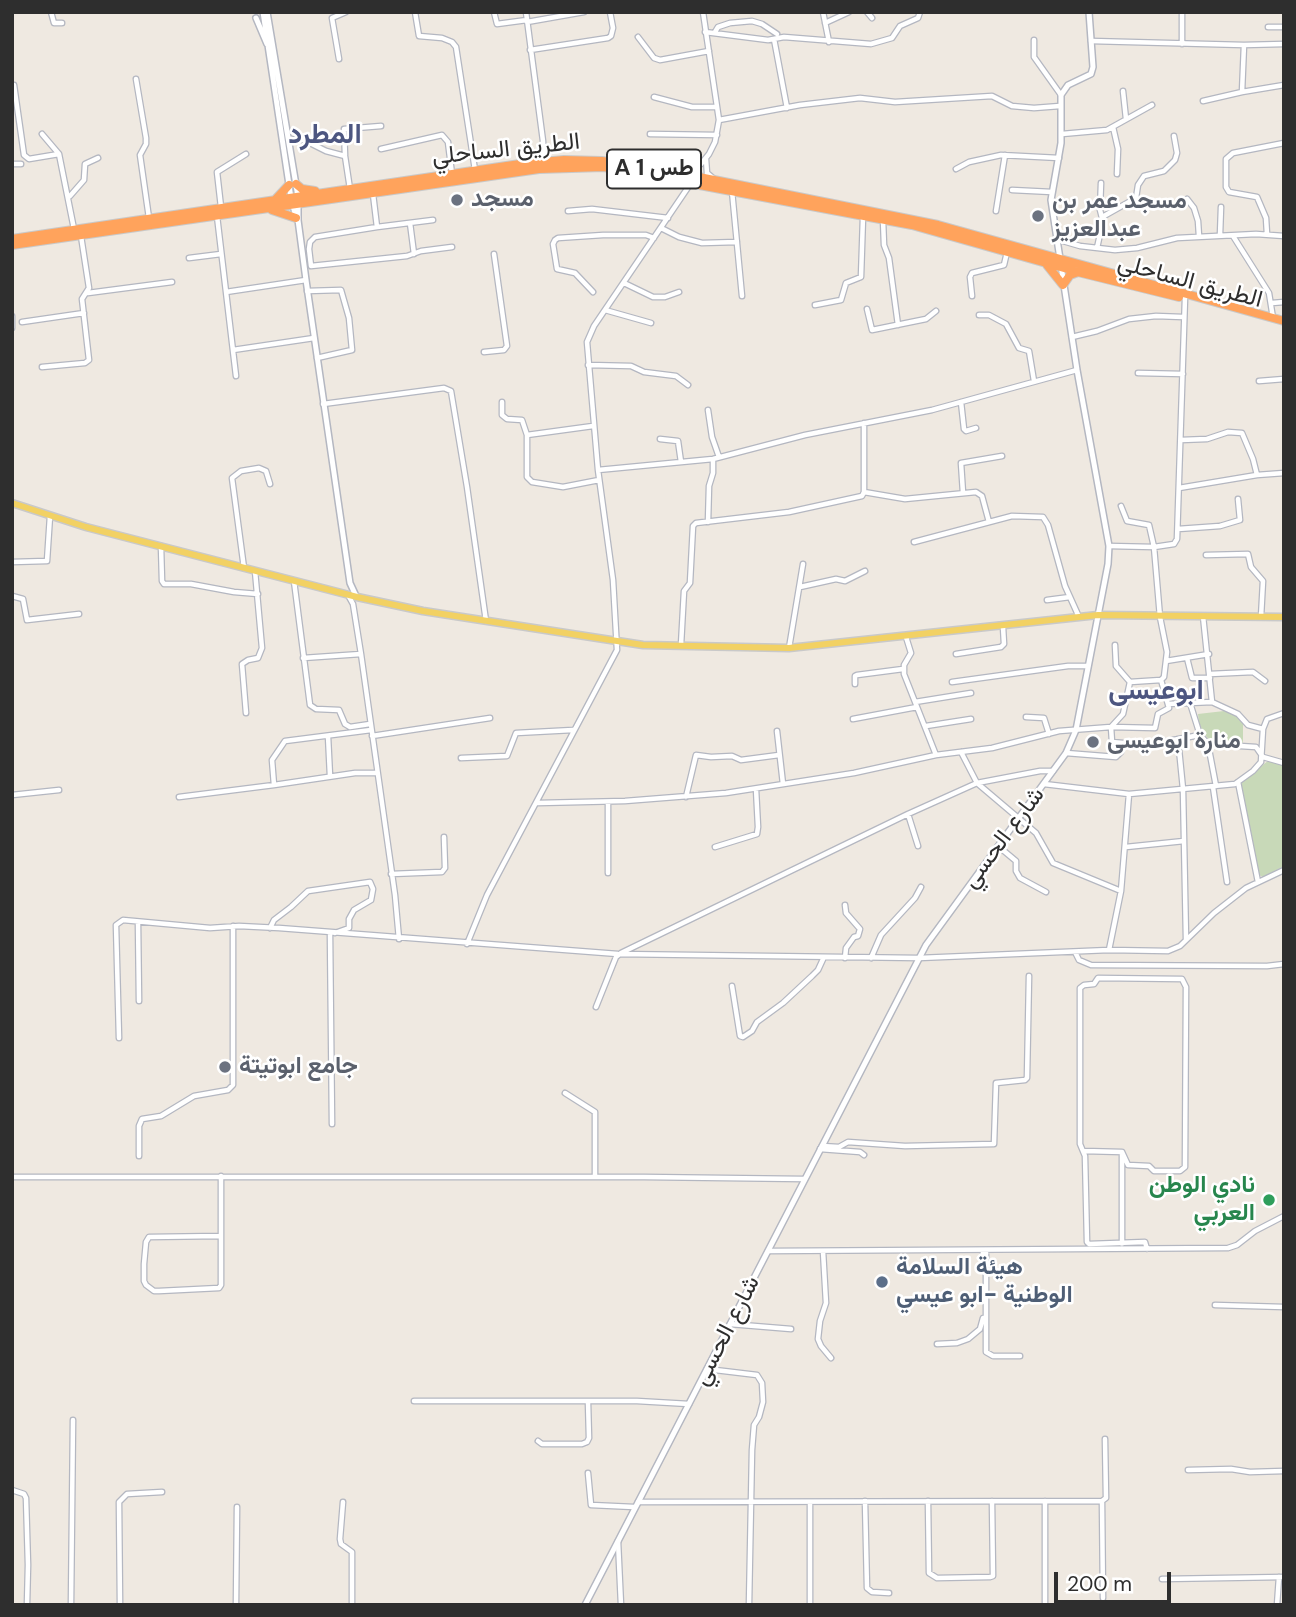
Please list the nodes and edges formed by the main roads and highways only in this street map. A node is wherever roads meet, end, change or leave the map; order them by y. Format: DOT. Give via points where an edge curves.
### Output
graph roads {
  1 [pos="325,193"];
  2 [pos="295,201"];
  3 [pos="317,202"];
  4 [pos="272,205"];
  5 [pos="219,212"];
  6 [pos="77,232"];
  7 [pos="12,239"];
  8 [pos="12,245"];
  9 [pos="1042,262"];
  10 [pos="1059,262"];
  11 [pos="1078,272"];
  12 [pos="1284,324"];
  13 [pos="12,503"];
  14 [pos="1284,617"];
  1 -- 2 [label="highway, الطريق الساحلي / A 1 طس"];
  1 -- 4 [label="highway" via="293,184"];
  1 -- 10 [label="highway, الطريق الساحلي / A 1 طس" via="544,161 602,161 937,225"];
  2 -- 3 [label="highway, الطريق الساحلي / A 1 طس"];
  2 -- 4 [label="highway, الطريق الساحلي / A 1 طس"];
  3 -- 4 [label="highway" via="298,218"];
  3 -- 9 [label="highway, الطريق الساحلي / A 1 طس" via="561,167 617,169 883,220"];
  4 -- 5 [label="highway, الطريق الساحلي / A 1 طس"];
  5 -- 6 [label="highway, الطريق الساحلي / A 1 طس"];
  5 -- 6 [label="highway, الطريق الساحلي / A 1 طس" via="149,218"];
  6 -- 7 [label="highway, الطريق الساحلي / A 1 طس"];
  6 -- 8 [label="highway, الطريق الساحلي / A 1 طس"];
  9 -- 10 [label="highway, الطريق الساحلي / A 1 طس"];
  9 -- 11 [label="highway" via="1063,285"];
  10 -- 11 [label="highway, الطريق الساحلي / A 1 طس"];
  10 -- 12 [label="highway, الطريق الساحلي / A 1 طس"];
  11 -- 12 [label="highway, الطريق الساحلي / A 1 طس"];
  13 -- 14 [label="main road" via="348,595 618,642 789,648 1098,615"];
}
